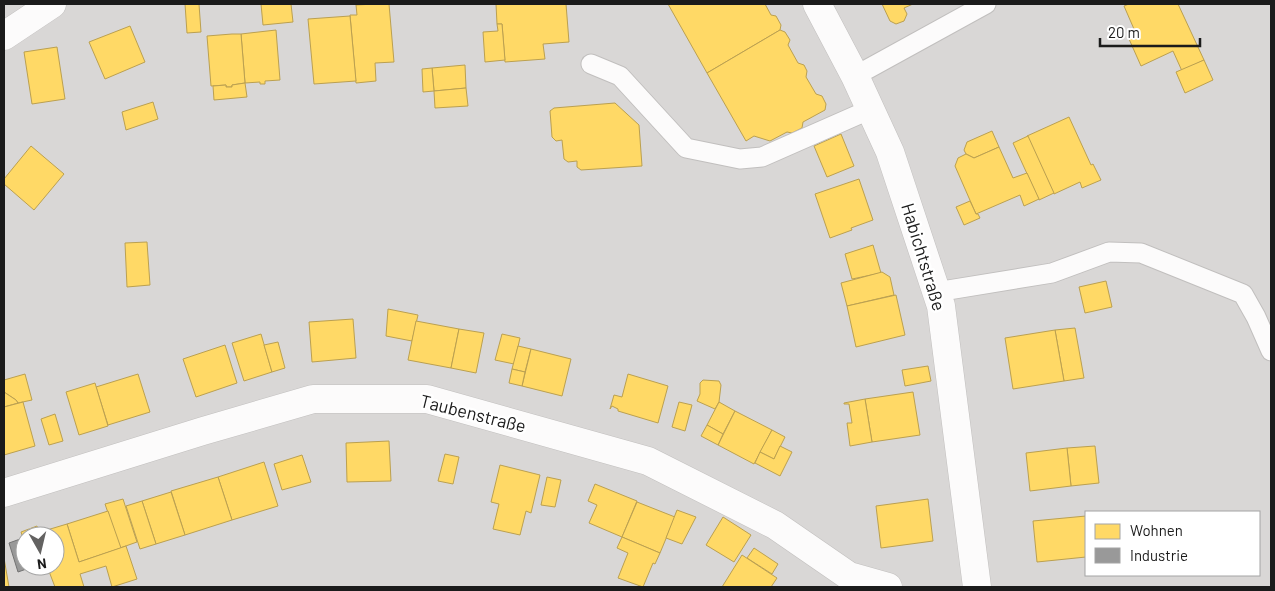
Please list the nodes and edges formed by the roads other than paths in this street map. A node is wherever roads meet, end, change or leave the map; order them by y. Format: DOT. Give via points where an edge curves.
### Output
graph roads {
  1 [pos="52,4"];
  2 [pos="817,4"];
  3 [pos="986,4"];
  4 [pos="4,36"];
  5 [pos="591,64"];
  6 [pos="855,76"];
  7 [pos="871,109"];
  8 [pos="936,292"];
  9 [pos="1271,350"];
  10 [pos="4,493"];
  11 [pos="888,587"];
  12 [pos="977,587"];
  1 -- 4 [label="street"];
  2 -- 6 [label="street, Habichtstraße"];
  3 -- 6 [label="lane"];
  5 -- 7 [label="lane" via="620,76 686,148 740,159 762,157"];
  6 -- 7 [label="street, Habichtstraße"];
  7 -- 8 [label="street, Habichtstraße" via="890,152"];
  8 -- 9 [label="lane" via="1052,272 1109,252 1141,253 1243,294"];
  8 -- 12 [label="street, Habichtstraße" via="941,306"];
  10 -- 11 [label="street, Taubenstraße" via="313,399 427,399 648,461 775,525 849,576"];
}
